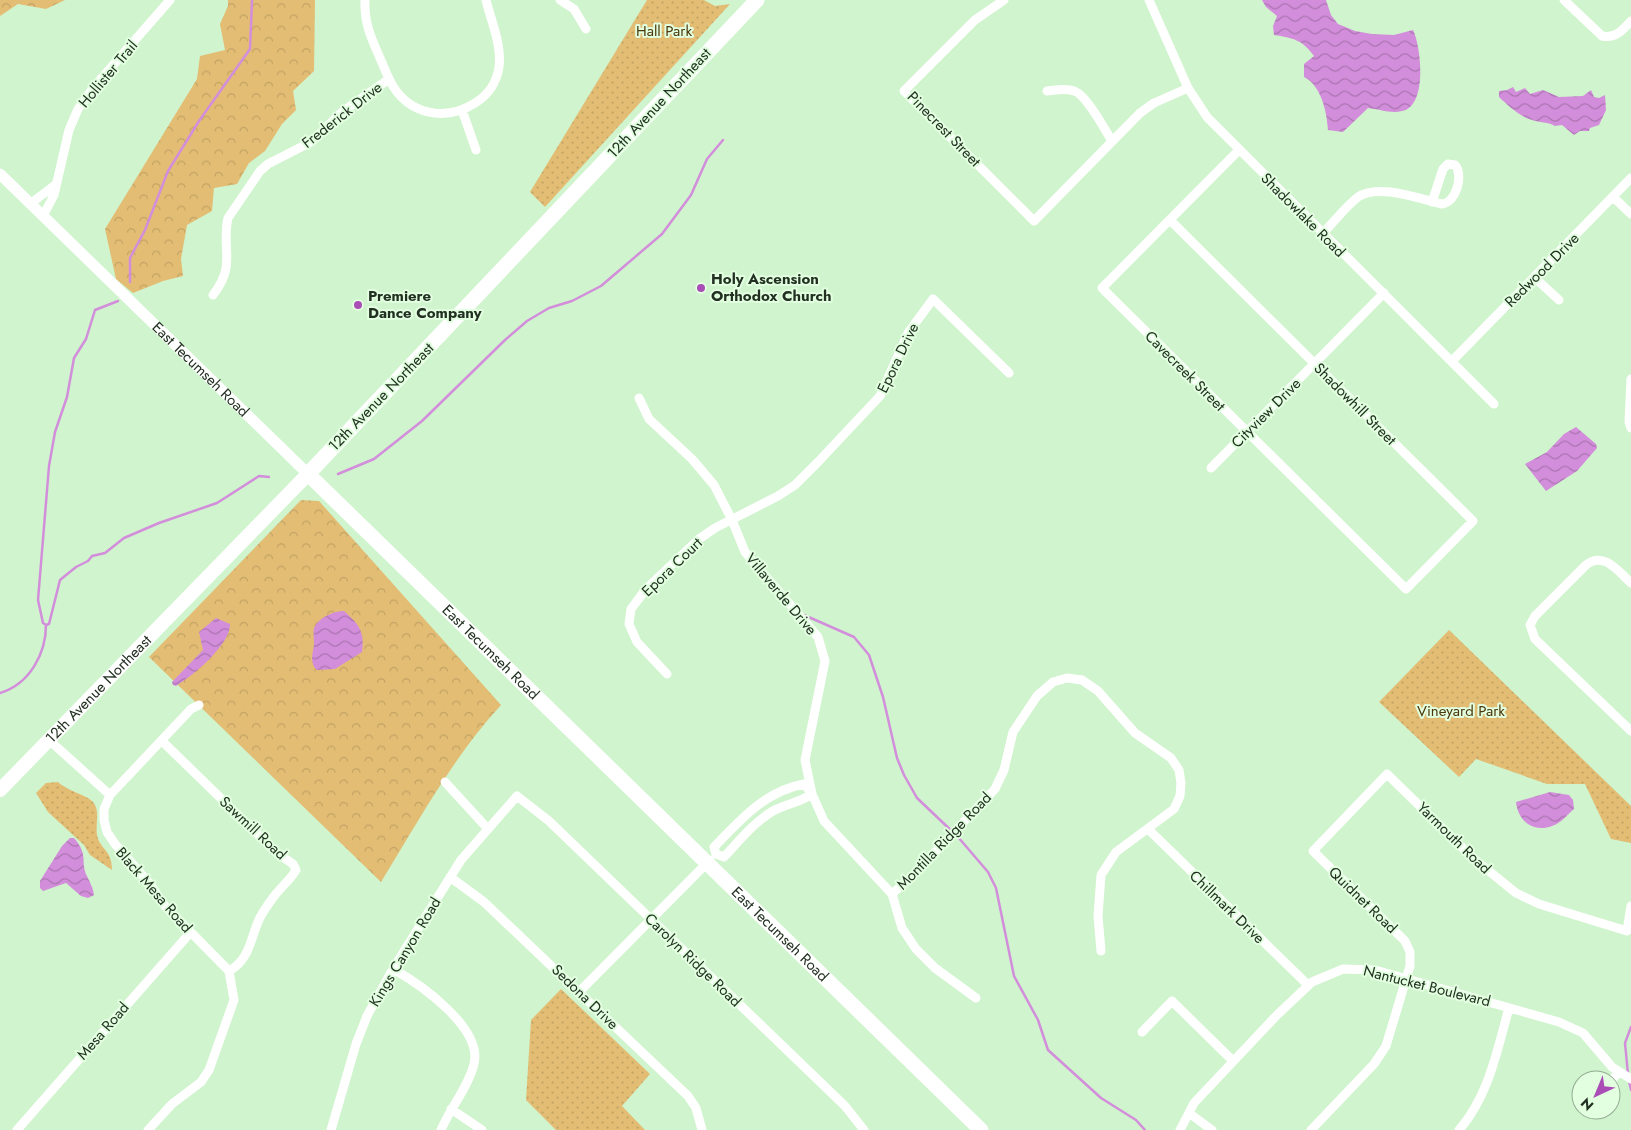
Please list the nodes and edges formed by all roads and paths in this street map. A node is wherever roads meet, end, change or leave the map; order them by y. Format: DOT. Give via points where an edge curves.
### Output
graph roads {
  1 [pos="170,0"];
  2 [pos="365,0"];
  3 [pos="486,0"];
  4 [pos="560,0"];
  5 [pos="757,0"];
  6 [pos="1004,0"];
  7 [pos="1149,0"];
  8 [pos="1564,0"];
  9 [pos="1631,21"];
  10 [pos="586,29"];
  11 [pos="389,79"];
  12 [pos="1188,88"];
  13 [pos="1047,91"];
  14 [pos="462,110"];
  15 [pos="1112,141"];
  16 [pos="476,150"];
  17 [pos="1239,150"];
  18 [pos="0,174"];
  19 [pos="1631,178"];
  20 [pos="55,185"];
  21 [pos="1613,197"];
  22 [pos="1432,202"];
  23 [pos="30,204"];
  24 [pos="1631,214"];
  25 [pos="42,216"];
  26 [pos="1170,220"];
  27 [pos="1322,234"];
  28 [pos="1535,278"];
  29 [pos="1384,293"];
  30 [pos="213,295"];
  31 [pos="1559,300"];
  32 [pos="1452,361"];
  33 [pos="1315,364"];
  34 [pos="1009,373"];
  35 [pos="1631,379"];
  36 [pos="639,398"];
  37 [pos="1494,404"];
  38 [pos="1631,428"];
  39 [pos="1247,432"];
  40 [pos="1212,468"];
  41 [pos="308,474"];
  42 [pos="732,520"];
  43 [pos="1631,583"];
  44 [pos="1406,589"];
  45 [pos="667,674"];
  46 [pos="199,705"];
  47 [pos="1631,731"];
  48 [pos="49,740"];
  49 [pos="162,741"];
  50 [pos="445,782"];
  51 [pos="0,790"];
  52 [pos="812,794"];
  53 [pos="110,795"];
  54 [pos="517,796"];
  55 [pos="488,829"];
  56 [pos="1148,829"];
  57 [pos="1313,851"];
  58 [pos="711,858"];
  59 [pos="450,877"];
  60 [pos="892,894"];
  61 [pos="1631,906"];
  62 [pos="651,919"];
  63 [pos="190,933"];
  64 [pos="1101,951"];
  65 [pos="393,969"];
  66 [pos="229,971"];
  67 [pos="1406,979"];
  68 [pos="1308,985"];
  69 [pos="580,992"];
  70 [pos="976,998"];
  71 [pos="1509,1008"];
  72 [pos="1142,1032"];
  73 [pos="1233,1061"];
  74 [pos="1625,1076"];
  75 [pos="451,1109"];
  76 [pos="1189,1113"];
  77 [pos="17,1130"];
  78 [pos="148,1130"];
  79 [pos="332,1130"];
  80 [pos="441,1130"];
  81 [pos="482,1130"];
  82 [pos="702,1130"];
  83 [pos="864,1130"];
  84 [pos="981,1130"];
  85 [pos="1180,1130"];
  86 [pos="1212,1130"];
  87 [pos="1312,1130"];
  88 [pos="1459,1130"];
  1 -- 20 [label="street, Hollister Trail" via="78,109 69,130 63,165"];
  2 -- 11 [label="street" via="366,26"];
  3 -- 14 [label="street" via="498,46 498,72 484,96"];
  4 -- 10 [label="street" via="574,9"];
  5 -- 41 [label="main road, 12th Avenue Northeast"];
  6 -- 15 [label="street, Pinecrest Street" via="976,20 904,91 1034,221"];
  7 -- 12 [label="street, Shadowlake Road"];
  8 -- 9 [label="street" via="1602,36 1621,32"];
  11 -- 14 [label="street" via="395,91 415,108 436,114"];
  11 -- 30 [label="street, Frederick Drive" via="342,112 311,142 276,158 260,171 228,218 227,268"];
  12 -- 15 [label="street" via="1147,107"];
  12 -- 17 [label="street, Shadowlake Road" via="1207,118"];
  13 -- 15 [label="street" via="1077,91"];
  14 -- 16 [label="street"];
  17 -- 26 [label="street, Cavecreek Street"];
  17 -- 27 [label="street, Shadowlake Road"];
  18 -- 23 [label="street, East Tecumseh Road"];
  19 -- 21 [label="street, Redwood Drive"];
  20 -- 23 [label="street"];
  20 -- 25 [label="street, Hollister Trail" via="54,195"];
  21 -- 24 [label="street"];
  21 -- 28 [label="street, Redwood Drive"];
  22 -- 27 [label="street" via="1383,191 1369,192 1358,197"];
  23 -- 25 [label="street, East Tecumseh Road"];
  25 -- 41 [label="street, East Tecumseh Road"];
  26 -- 33 [label="street, Shadowhill Street"];
  26 -- 39 [label="street, Cavecreek Street" via="1102,288"];
  27 -- 29 [label="street, Shadowlake Road"];
  28 -- 31 [label="street"];
  28 -- 32 [label="street, Redwood Drive"];
  29 -- 32 [label="street, Shadowlake Road"];
  29 -- 33 [label="street, Cityview Drive"];
  32 -- 37 [label="street, Shadowlake Road"];
  33 -- 39 [label="street, Cityview Drive"];
  33 -- 44 [label="street, Shadowhill Street" via="1473,521"];
  34 -- 42 [label="street, Epora Drive" via="933,298 908,333 880,396 795,484"];
  35 -- 38 [label="street"];
  36 -- 42 [label="street, Villaverde Drive" via="649,419 692,458 714,485"];
  39 -- 40 [label="street, Cityview Drive"];
  39 -- 44 [label="street, Cavecreek Street"];
  41 -- 48 [label="main road, 12th Avenue Northeast"];
  41 -- 58 [label="main road, East Tecumseh Road"];
  42 -- 45 [label="street, Epora Court" via="699,539 646,589 631,608 629,624 637,642"];
  42 -- 52 [label="street, Villaverde Drive" via="745,552 818,637 825,661 805,760"];
  43 -- 47 [label="street" via="1608,562 1593,560 1535,616 1530,625 1535,639"];
  46 -- 49 [label="street"];
  48 -- 51 [label="main road, 12th Avenue Northeast"];
  48 -- 53 [label="street"];
  49 -- 53 [label="street"];
  49 -- 66 [label="street, Sawmill Road" via="296,870 258,921 248,953 238,966"];
  50 -- 55 [label="street"];
  52 -- 58 [label="street" via="806,799 788,803 758,822 724,857"];
  52 -- 58 [label="street" via="804,784 763,801 714,847"];
  52 -- 60 [label="street, Villaverde Drive" via="824,821"];
  53 -- 63 [label="street, Black Mesa Road" via="104,809 107,832"];
  54 -- 55 [label="street, Kings Canyon Road"];
  54 -- 62 [label="street, Carolyn Ridge Road" via="548,821"];
  55 -- 59 [label="street, Kings Canyon Road"];
  56 -- 60 [label="street, Montilla Ridge Road" via="1174,808 1180,796 1179,770 1171,758 1124,722 1098,691 1082,680 1067,678 1053,682 1037,696 1013,732 1004,770 995,789"];
  56 -- 64 [label="street, Montilla Ridge Road" via="1116,852 1101,875 1098,916"];
  56 -- 68 [label="street, Chillmark Drive"];
  57 -- 61 [label="street, Yarmouth Road" via="1387,774 1474,858 1516,893 1539,904 1627,931"];
  57 -- 67 [label="street, Quidnet Road" via="1404,941 1410,957"];
  58 -- 62 [label="street"];
  58 -- 84 [label="main road, East Tecumseh Road"];
  59 -- 65 [label="street, Kings Canyon Road"];
  59 -- 69 [label="street, Sedona Drive" via="484,902"];
  60 -- 70 [label="street, Villaverde Drive" via="902,928 916,949 935,968"];
  62 -- 69 [label="street"];
  62 -- 83 [label="street, Carolyn Ridge Road" via="853,1114"];
  63 -- 66 [label="street, Black Mesa Road"];
  63 -- 77 [label="street, Mesa Road"];
  65 -- 75 [label="street" via="410,979 460,1021 469,1036 474,1063"];
  65 -- 79 [label="street, Kings Canyon Road" via="367,1016 356,1044"];
  66 -- 78 [label="street" via="234,1000 209,1070 201,1082 172,1104"];
  67 -- 68 [label="street, Nantucket Boulevard" via="1354,968 1330,973"];
  67 -- 71 [label="street, Nantucket Boulevard"];
  67 -- 87 [label="street, Quidnet Road" via="1381,1055"];
  68 -- 73 [label="street, Nantucket Boulevard"];
  69 -- 82 [label="street, Sedona Drive" via="688,1096 696,1108"];
  71 -- 74 [label="street, Nantucket Boulevard" via="1559,1022 1583,1033"];
  71 -- 88 [label="street" via="1482,1096"];
  72 -- 73 [label="street" via="1172,1001"];
  73 -- 76 [label="street, Nantucket Boulevard" via="1194,1103"];
  75 -- 80 [label="street"];
  75 -- 81 [label="street"];
  76 -- 85 [label="street, Nantucket Boulevard"];
  76 -- 86 [label="street"];
}
